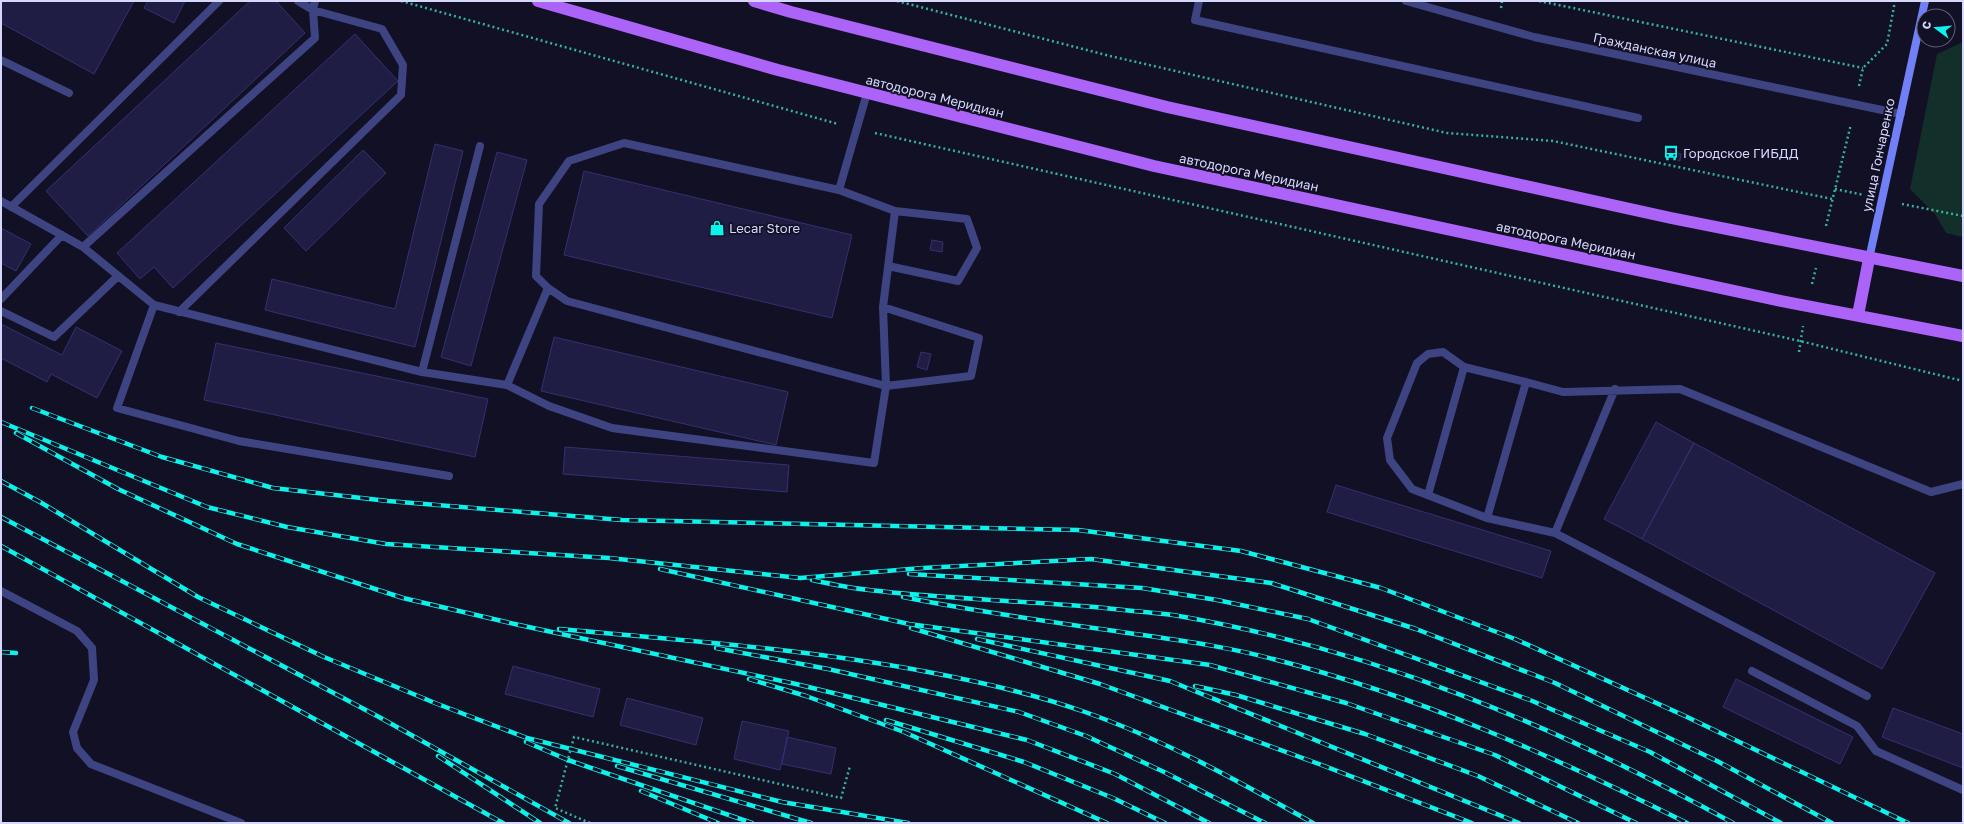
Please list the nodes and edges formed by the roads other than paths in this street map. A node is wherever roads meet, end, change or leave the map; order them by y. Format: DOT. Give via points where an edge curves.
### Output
graph roads {
  1 [pos="219,1"];
  2 [pos="298,1"];
  3 [pos="315,1"];
  4 [pos="538,1"];
  5 [pos="754,1"];
  6 [pos="1200,1"];
  7 [pos="1406,1"];
  8 [pos="1925,1"];
  9 [pos="313,10"];
  10 [pos="1,60"];
  11 [pos="69,92"];
  12 [pos="867,93"];
  13 [pos="1901,114"];
  14 [pos="1638,118"];
  15 [pos="480,146"];
  16 [pos="839,190"];
  17 [pos="1,201"];
  18 [pos="12,207"];
  19 [pos="895,211"];
  20 [pos="62,236"];
  21 [pos="83,247"];
  22 [pos="1869,259"];
  23 [pos="888,266"];
  24 [pos="118,276"];
  25 [pos="1963,276"];
  26 [pos="548,288"];
  27 [pos="1,299"];
  28 [pos="154,305"];
  29 [pos="883,307"];
  30 [pos="1,311"];
  31 [pos="179,312"];
  32 [pos="1858,315"];
  33 [pos="1963,336"];
  34 [pos="1464,367"];
  35 [pos="422,372"];
  36 [pos="1526,382"];
  37 [pos="507,385"];
  38 [pos="886,386"];
  39 [pos="1615,389"];
  40 [pos="449,476"];
  41 [pos="1963,484"];
  42 [pos="1428,495"];
  43 [pos="1487,518"];
  44 [pos="1555,533"];
  45 [pos="1,591"];
  46 [pos="1752,671"];
  47 [pos="1867,696"];
  48 [pos="1963,790"];
  49 [pos="241,823"];
  1 -- 18 [label="street"];
  2 -- 9 [label="street"];
  3 -- 9 [label="street"];
  4 -- 12 [label="main road, автодорога Меридиан"];
  5 -- 22 [label="main road" via="1167,107"];
  6 -- 14 [label="street" via="1195,20"];
  7 -- 13 [label="street, Гражданская улица" via="1534,37"];
  8 -- 13 [label="street, улица Гончаренко"];
  9 -- 21 [label="street" via="315,38"];
  9 -- 31 [label="street" via="382,29 403,64 401,95"];
  10 -- 11 [label="street"];
  12 -- 16 [label="street"];
  12 -- 32 [label="main road, автодорога Меридиан" via="1154,166"];
  13 -- 22 [label="street, улица Гончаренко"];
  15 -- 35 [label="street"];
  16 -- 19 [label="street"];
  16 -- 26 [label="street" via="624,143 569,161 539,204 536,276"];
  17 -- 18 [label="street"];
  18 -- 20 [label="street"];
  19 -- 23 [label="street"];
  19 -- 23 [label="street" via="967,219 977,248 958,282"];
  20 -- 21 [label="street"];
  20 -- 27 [label="street"];
  21 -- 24 [label="street"];
  22 -- 25 [label="main road"];
  22 -- 32 [label="main road, улица Гончаренко"];
  23 -- 29 [label="street"];
  24 -- 28 [label="street"];
  24 -- 30 [label="street" via="54,337"];
  26 -- 37 [label="street"];
  26 -- 38 [label="street" via="567,301"];
  28 -- 31 [label="street"];
  28 -- 40 [label="street" via="117,408 239,441"];
  29 -- 38 [label="street"];
  29 -- 38 [label="street" via="979,338 971,376"];
  31 -- 35 [label="street"];
  32 -- 33 [label="main road, автодорога Меридиан"];
  34 -- 36 [label="street"];
  34 -- 42 [label="street"];
  34 -- 42 [label="street" via="1443,352 1428,354 1417,363 1387,438 1390,460 1412,489"];
  35 -- 37 [label="street"];
  36 -- 39 [label="street" via="1563,392"];
  36 -- 43 [label="street"];
  37 -- 38 [label="street" via="549,406 612,428 874,464"];
  39 -- 41 [label="street" via="1680,389 1931,492"];
  39 -- 44 [label="street"];
  42 -- 43 [label="street"];
  43 -- 44 [label="street"];
  44 -- 47 [label="street"];
  45 -- 49 [label="street" via="77,631 92,648 94,680 73,732 77,748 91,764"];
  46 -- 48 [label="street" via="1857,726 1876,751"];
}
